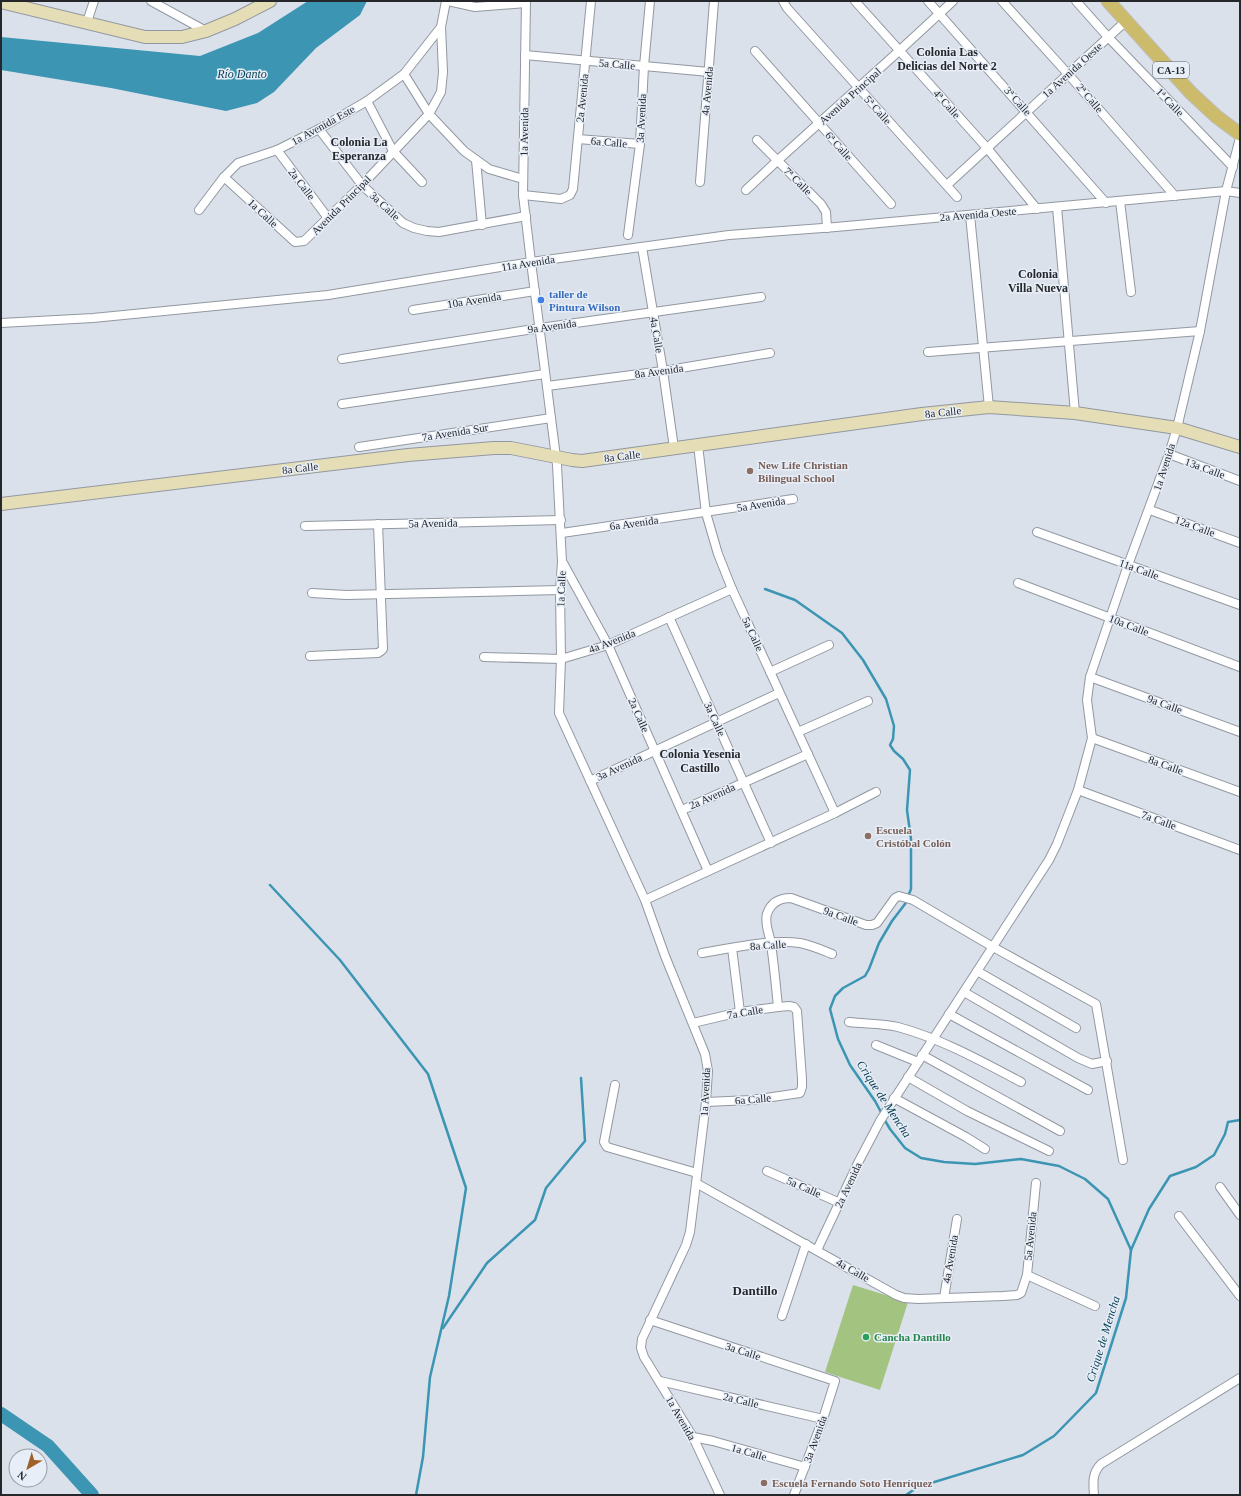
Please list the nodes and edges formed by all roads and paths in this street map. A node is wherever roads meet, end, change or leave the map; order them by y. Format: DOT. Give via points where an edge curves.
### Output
graph roads {
  1 [pos="94,1"];
  2 [pos="151,1"];
  3 [pos="270,1"];
  4 [pos="447,1"];
  5 [pos="591,1"];
  6 [pos="650,1"];
  7 [pos="714,1"];
  8 [pos="855,1"];
  9 [pos="928,1"];
  10 [pos="953,1"];
  11 [pos="1002,1"];
  12 [pos="1076,1"];
  13 [pos="1108,1"];
  14 [pos="1,2"];
  15 [pos="526,2"];
  16 [pos="784,3"];
  17 [pos="939,13"];
  18 [pos="1126,21"];
  19 [pos="87,22"];
  20 [pos="441,27"];
  21 [pos="206,31"];
  22 [pos="1108,37"];
  23 [pos="755,51"];
  24 [pos="899,51"];
  25 [pos="525,56"];
  26 [pos="586,61"];
  27 [pos="644,66"];
  28 [pos="709,72"];
  29 [pos="404,74"];
  30 [pos="1068,74"];
  31 [pos="858,88"];
  32 [pos="367,101"];
  33 [pos="1027,112"];
  34 [pos="429,114"];
  35 [pos="818,123"];
  36 [pos="319,129"];
  37 [pos="1240,134"];
  38 [pos="1240,138"];
  39 [pos="578,139"];
  40 [pos="757,140"];
  41 [pos="640,144"];
  42 [pos="987,148"];
  43 [pos="277,150"];
  44 [pos="393,151"];
  45 [pos="476,160"];
  46 [pos="777,161"];
  47 [pos="1233,167"];
  48 [pos="224,177"];
  49 [pos="523,179"];
  50 [pos="422,182"];
  51 [pos="700,182"];
  52 [pos="362,185"];
  53 [pos="947,185"];
  54 [pos="746,190"];
  55 [pos="1226,191"];
  56 [pos="1240,193"];
  57 [pos="523,195"];
  58 [pos="1175,196"];
  59 [pos="957,197"];
  60 [pos="1120,202"];
  61 [pos="1106,203"];
  62 [pos="891,204"];
  63 [pos="1057,207"];
  64 [pos="1037,209"];
  65 [pos="199,210"];
  66 [pos="970,215"];
  67 [pos="526,216"];
  68 [pos="328,218"];
  69 [pos="482,225"];
  70 [pos="828,228"];
  71 [pos="628,235"];
  72 [pos="729,235"];
  73 [pos="304,241"];
  74 [pos="642,247"];
  75 [pos="531,262"];
  76 [pos="535,291"];
  77 [pos="1131,292"];
  78 [pos="761,297"];
  79 [pos="413,310"];
  80 [pos="653,313"];
  81 [pos="1,323"];
  82 [pos="540,328"];
  83 [pos="1200,331"];
  84 [pos="1069,341"];
  85 [pos="984,348"];
  86 [pos="928,352"];
  87 [pos="770,353"];
  88 [pos="342,359"];
  89 [pos="663,371"];
  90 [pos="545,374"];
  91 [pos="547,386"];
  92 [pos="342,404"];
  93 [pos="989,407"];
  94 [pos="1075,413"];
  95 [pos="551,418"];
  96 [pos="1177,428"];
  97 [pos="698,445"];
  98 [pos="359,447"];
  99 [pos="1240,447"];
  100 [pos="674,448"];
  101 [pos="1169,454"];
  102 [pos="556,456"];
  103 [pos="1240,481"];
  104 [pos="793,499"];
  105 [pos="1,504"];
  106 [pos="1150,510"];
  107 [pos="706,513"];
  108 [pos="561,520"];
  109 [pos="378,524"];
  110 [pos="305,526"];
  111 [pos="1037,532"];
  112 [pos="562,533"];
  113 [pos="1240,542"];
  114 [pos="562,562"];
  115 [pos="1128,565"];
  116 [pos="1018,583"];
  117 [pos="732,588"];
  118 [pos="560,590"];
  119 [pos="312,593"];
  120 [pos="380,595"];
  121 [pos="1240,605"];
  122 [pos="669,617"];
  123 [pos="1110,618"];
  124 [pos="608,645"];
  125 [pos="830,645"];
  126 [pos="310,656"];
  127 [pos="484,657"];
  128 [pos="561,659"];
  129 [pos="1240,667"];
  130 [pos="770,672"];
  131 [pos="1090,677"];
  132 [pos="779,693"];
  133 [pos="868,701"];
  134 [pos="716,722"];
  135 [pos="798,732"];
  136 [pos="1240,732"];
  137 [pos="1092,738"];
  138 [pos="655,750"];
  139 [pos="808,754"];
  140 [pos="590,781"];
  141 [pos="744,782"];
  142 [pos="1078,790"];
  143 [pos="876,792"];
  144 [pos="1240,792"];
  145 [pos="682,810"];
  146 [pos="835,814"];
  147 [pos="771,843"];
  148 [pos="1240,850"];
  149 [pos="708,871"];
  150 [pos="645,900"];
  151 [pos="771,943"];
  152 [pos="993,947"];
  153 [pos="732,948"];
  154 [pos="702,953"];
  155 [pos="832,954"];
  156 [pos="977,971"];
  157 [pos="964,992"];
  158 [pos="778,1007"];
  159 [pos="740,1012"];
  160 [pos="949,1014"];
  161 [pos="849,1022"];
  162 [pos="693,1023"];
  163 [pos="1076,1028"];
  164 [pos="933,1039"];
  165 [pos="876,1045"];
  166 [pos="920,1059"];
  167 [pos="1107,1061"];
  168 [pos="908,1077"];
  169 [pos="1021,1082"];
  170 [pos="615,1085"];
  171 [pos="1088,1090"];
  172 [pos="800,1093"];
  173 [pos="894,1098"];
  174 [pos="706,1102"];
  175 [pos="1060,1131"];
  176 [pos="985,1149"];
  177 [pos="1048,1151"];
  178 [pos="1123,1160"];
  179 [pos="767,1171"];
  180 [pos="697,1173"];
  181 [pos="696,1183"];
  182 [pos="1036,1183"];
  183 [pos="1220,1188"];
  184 [pos="840,1203"];
  185 [pos="1240,1215"];
  186 [pos="1179,1216"];
  187 [pos="957,1219"];
  188 [pos="806,1244"];
  189 [pos="817,1250"];
  190 [pos="1027,1275"];
  191 [pos="1023,1289"];
  192 [pos="1240,1296"];
  193 [pos="944,1298"];
  194 [pos="1095,1306"];
  195 [pos="782,1316"];
  196 [pos="650,1320"];
  197 [pos="1240,1378"];
  198 [pos="660,1381"];
  199 [pos="835,1382"];
  200 [pos="823,1419"];
  201 [pos="693,1437"];
  202 [pos="805,1467"];
  203 [pos="720,1495"];
  204 [pos="794,1495"];
  205 [pos="1094,1495"];
  1 -- 19 [label="street"];
  2 -- 21 [label="street"];
  3 -- 21 [label="street"];
  4 -- 15 [label="street" via="475,7"];
  4 -- 20 [label="street, Avenida Principal"];
  5 -- 26 [label="street, 2a Avenida"];
  6 -- 27 [label="street, 3a Avenida"];
  7 -- 28 [label="street, 4a Avenida"];
  8 -- 24 [label="street, 4ª Calle"];
  9 -- 17 [label="street, 3ª Calle"];
  10 -- 17 [label="street, Avenida Principal"];
  11 -- 30 [label="street, 2ª Calle"];
  12 -- 22 [label="street, 1ª Calle"];
  13 -- 18 [label="main road, CA-13"];
  14 -- 19 [label="street"];
  15 -- 25 [label="street, 1a Avenida"];
  16 -- 31 [label="street, 5ª Calle"];
  17 -- 24 [label="street, Avenida Principal"];
  17 -- 33 [label="street, 3ª Calle"];
  18 -- 22 [label="street, 1a Avenida Oeste"];
  18 -- 37 [label="main road, CA-13" via="1191,93"];
  19 -- 21 [label="street" via="145,37 182,37"];
  20 -- 29 [label="street, 1a Avenida Este"];
  20 -- 34 [label="street, Avenida Principal" via="441,92"];
  22 -- 30 [label="street, 1a Avenida Oeste"];
  22 -- 47 [label="street, 1ª Calle"];
  23 -- 35 [label="street, 6ª Calle"];
  24 -- 31 [label="street, Avenida Principal"];
  24 -- 42 [label="street, 4ª Calle"];
  25 -- 26 [label="street, 5a Calle"];
  25 -- 49 [label="street, 1a Avenida"];
  26 -- 27 [label="street, 5a Calle"];
  26 -- 39 [label="street, 2a Avenida"];
  27 -- 28 [label="street, 5a Calle"];
  27 -- 41 [label="street, 3a Avenida"];
  28 -- 51 [label="street, 4a Avenida"];
  29 -- 32 [label="street, 1a Avenida Este"];
  29 -- 34 [label="street"];
  30 -- 33 [label="street, 1a Avenida Oeste"];
  30 -- 58 [label="street, 2ª Calle"];
  31 -- 35 [label="street, Avenida Principal"];
  31 -- 53 [label="street, 5ª Calle"];
  32 -- 36 [label="street, 1a Avenida Este"];
  32 -- 44 [label="street"];
  33 -- 42 [label="street, 1a Avenida Oeste"];
  33 -- 61 [label="street, 3ª Calle"];
  34 -- 44 [label="street, Avenida Principal"];
  34 -- 45 [label="street"];
  35 -- 46 [label="street, Avenida Principal"];
  35 -- 62 [label="street, 6ª Calle"];
  36 -- 43 [label="street, 1a Avenida Este"];
  36 -- 52 [label="street, 3a Calle"];
  38 -- 47 [label="street, 1a Avenida"];
  39 -- 41 [label="street, 6a Calle"];
  39 -- 57 [label="street, 2a Avenida" via="573,189 570,195 561,199"];
  40 -- 46 [label="street, 7ª Calle"];
  41 -- 71 [label="street, 3a Avenida"];
  42 -- 53 [label="street, 1a Avenida Oeste"];
  42 -- 64 [label="street, 4ª Calle"];
  43 -- 48 [label="street, 1a Avenida Este" via="238,163"];
  43 -- 68 [label="street, 2a Calle"];
  44 -- 50 [label="street"];
  44 -- 52 [label="street, Avenida Principal"];
  45 -- 49 [label="street" via="488,169"];
  45 -- 69 [label="street"];
  46 -- 54 [label="street, Avenida Principal"];
  46 -- 70 [label="street, 7ª Calle" via="821,204 826,212"];
  47 -- 55 [label="street, 1a Avenida"];
  48 -- 65 [label="street, 1a Avenida Este"];
  48 -- 73 [label="street, 1a Calle" via="295,242"];
  49 -- 57 [label="street, 1a Avenida"];
  52 -- 68 [label="street, Avenida Principal"];
  52 -- 69 [label="street, 3a Calle" via="403,223 414,228 439,232"];
  53 -- 59 [label="street, 5ª Calle"];
  55 -- 56 [label="street, 2a Avenida Oeste"];
  55 -- 58 [label="street, 2a Avenida Oeste"];
  55 -- 83 [label="street, 1a Avenida"];
  57 -- 67 [label="street, 1a Avenida"];
  58 -- 60 [label="street, 2a Avenida Oeste"];
  60 -- 61 [label="street, 2a Avenida Oeste"];
  60 -- 77 [label="street"];
  61 -- 63 [label="street, 2a Avenida Oeste"];
  63 -- 64 [label="street, 2a Avenida Oeste"];
  63 -- 84 [label="street"];
  64 -- 66 [label="street, 2a Avenida Oeste"];
  66 -- 70 [label="street, 2a Avenida Oeste"];
  66 -- 85 [label="street"];
  67 -- 69 [label="street, 3a Calle"];
  67 -- 75 [label="street, 1a Avenida"];
  68 -- 73 [label="street, Avenida Principal"];
  70 -- 72 [label="street, 2a Avenida Oeste"];
  72 -- 74 [label="street, 11a Avenida"];
  74 -- 75 [label="street, 11a Avenida"];
  74 -- 80 [label="street, 4a Calle"];
  75 -- 76 [label="street, 1a Calle"];
  75 -- 81 [label="street, 11a Avenida" via="328,295 93,318"];
  76 -- 79 [label="street, 10a Avenida"];
  76 -- 82 [label="street, 1a Calle"];
  78 -- 80 [label="street, 9a Avenida"];
  80 -- 82 [label="street, 9a Avenida"];
  80 -- 89 [label="street, 4a Calle"];
  82 -- 88 [label="street, 9a Avenida"];
  82 -- 90 [label="street, 1a Calle"];
  83 -- 84 [label="street"];
  83 -- 96 [label="street, 1a Avenida"];
  84 -- 85 [label="street"];
  84 -- 94 [label="street"];
  85 -- 86 [label="street"];
  85 -- 93 [label="street"];
  87 -- 89 [label="street, 8a Avenida"];
  89 -- 91 [label="street, 8a Avenida"];
  89 -- 100 [label="street, 4a Calle"];
  90 -- 91 [label="street, 1a Calle"];
  90 -- 92 [label="street"];
  91 -- 95 [label="street, 1a Calle"];
  93 -- 94 [label="street, 8a Calle"];
  93 -- 97 [label="street, 8a Calle"];
  94 -- 96 [label="street, 8a Calle"];
  95 -- 98 [label="street, 7a Avenida Sur"];
  95 -- 102 [label="street, 1a Calle"];
  96 -- 99 [label="street, 8a Calle"];
  96 -- 101 [label="street, 1a Avenida"];
  97 -- 100 [label="street, 8a Calle"];
  97 -- 107 [label="street, 5a Calle"];
  100 -- 102 [label="street, 8a Calle" via="582,461"];
  101 -- 103 [label="street, 13a Calle"];
  101 -- 106 [label="street, 1a Avenida"];
  102 -- 105 [label="street, 8a Calle" via="511,448 408,455"];
  102 -- 108 [label="street, 1a Calle"];
  104 -- 107 [label="street, 5a Avenida"];
  106 -- 113 [label="street, 12a Calle"];
  106 -- 115 [label="street, 1a Avenida"];
  107 -- 112 [label="street, 6a Avenida"];
  107 -- 117 [label="street, 5a Calle" via="718,554"];
  108 -- 109 [label="street, 5a Avenida"];
  108 -- 112 [label="street, 1a Calle"];
  109 -- 110 [label="street, 5a Avenida"];
  109 -- 120 [label="street"];
  111 -- 115 [label="street, 11a Calle"];
  112 -- 114 [label="street, 1a Calle"];
  114 -- 118 [label="street, 1a Calle"];
  114 -- 124 [label="street, 2a Calle"];
  115 -- 121 [label="street, 11a Calle"];
  115 -- 123 [label="street, 1a Avenida"];
  116 -- 123 [label="street, 10a Calle"];
  117 -- 122 [label="street, 4a Avenida"];
  117 -- 130 [label="street, 5a Calle"];
  118 -- 120 [label="street"];
  118 -- 128 [label="street, 1a Calle"];
  119 -- 120 [label="street"];
  120 -- 126 [label="street" via="383,649 381,651"];
  122 -- 124 [label="street, 4a Avenida"];
  122 -- 134 [label="street, 3a Calle"];
  123 -- 129 [label="street, 10a Calle"];
  123 -- 131 [label="street, 1a Avenida"];
  124 -- 128 [label="street, 4a Avenida"];
  124 -- 138 [label="street, 2a Calle"];
  125 -- 130 [label="street"];
  127 -- 128 [label="street, 4a Avenida"];
  128 -- 140 [label="street, 1a Calle" via="559,712"];
  130 -- 132 [label="street, 5a Calle"];
  131 -- 136 [label="street, 9a Calle"];
  131 -- 137 [label="street, 1a Avenida" via="1087,700"];
  132 -- 134 [label="street, 3a Avenida"];
  132 -- 135 [label="street, 5a Calle"];
  133 -- 135 [label="street"];
  134 -- 138 [label="street, 3a Avenida"];
  134 -- 141 [label="street, 3a Calle"];
  135 -- 139 [label="street, 5a Calle"];
  137 -- 142 [label="street, 1a Avenida"];
  137 -- 144 [label="street, 8a Calle"];
  138 -- 140 [label="street, 3a Avenida"];
  138 -- 145 [label="street, 2a Calle"];
  139 -- 141 [label="street, 2a Avenida"];
  139 -- 146 [label="street, 5a Calle"];
  140 -- 150 [label="street, 1a Calle"];
  141 -- 145 [label="street, 2a Avenida"];
  141 -- 147 [label="street, 3a Calle"];
  142 -- 148 [label="street, 7a Calle"];
  142 -- 152 [label="street, 1a Avenida" via="1049,860"];
  143 -- 146 [label="street"];
  145 -- 149 [label="street, 2a Calle"];
  146 -- 147 [label="street"];
  147 -- 149 [label="street"];
  149 -- 150 [label="street"];
  150 -- 162 [label="street, 1a Avenida"];
  151 -- 152 [label="street, 9a Calle" via="767,914 773,904 783,898 791,898 872,926 899,896 913,900"];
  151 -- 153 [label="street, 8a Calle"];
  151 -- 155 [label="street, 8a Calle" via="798,943"];
  151 -- 158 [label="street"];
  152 -- 156 [label="street, 2a Avenida"];
  152 -- 167 [label="street" via="1096,1004"];
  153 -- 154 [label="street, 8a Calle"];
  153 -- 159 [label="street"];
  156 -- 157 [label="street, 2a Avenida"];
  156 -- 163 [label="street"];
  157 -- 160 [label="street, 2a Avenida"];
  157 -- 167 [label="street" via="1078,1058 1092,1064"];
  158 -- 159 [label="street, 7a Calle"];
  158 -- 172 [label="street, 7a Calle" via="794,1007 796,1011 802,1079"];
  159 -- 162 [label="street, 7a Calle"];
  160 -- 164 [label="street, 2a Avenida"];
  160 -- 171 [label="street"];
  161 -- 164 [label="street" via="896,1027"];
  162 -- 174 [label="street, 1a Avenida" via="708,1071"];
  164 -- 166 [label="street, 2a Avenida"];
  164 -- 169 [label="street"];
  165 -- 166 [label="street"];
  166 -- 168 [label="street, 2a Avenida"];
  166 -- 175 [label="street"];
  167 -- 178 [label="street"];
  168 -- 173 [label="street, 2a Avenida"];
  168 -- 177 [label="street" via="967,1111"];
  170 -- 180 [label="street" via="605,1145"];
  172 -- 174 [label="street, 6a Calle" via="751,1100"];
  173 -- 176 [label="street"];
  173 -- 184 [label="street, 2a Avenida" via="859,1161"];
  174 -- 180 [label="street, 1a Avenida"];
  179 -- 184 [label="street, 5a Calle"];
  180 -- 181 [label="street, 1a Avenida"];
  181 -- 188 [label="street, 4a Calle"];
  181 -- 196 [label="street, 1a Avenida" via="686,1245"];
  182 -- 190 [label="street, 5a Avenida"];
  183 -- 185 [label="street"];
  184 -- 189 [label="street, 2a Avenida"];
  186 -- 192 [label="street"];
  187 -- 193 [label="street, 4a Avenida"];
  188 -- 189 [label="street, 4a Calle"];
  188 -- 195 [label="street"];
  189 -- 193 [label="street, 4a Calle" via="896,1295 911,1299"];
  190 -- 191 [label="street, 5a Avenida"];
  190 -- 194 [label="street"];
  191 -- 193 [label="street, 4a Calle" via="1017,1295"];
  196 -- 198 [label="street, 1a Avenida" via="642,1339 642,1351"];
  196 -- 199 [label="street, 3a Calle"];
  197 -- 205 [label="street" via="1096,1468 1093,1477"];
  198 -- 200 [label="street, 2a Calle"];
  198 -- 201 [label="street, 1a Avenida"];
  199 -- 200 [label="street, 3a Avenida"];
  200 -- 202 [label="street, 3a Avenida"];
  201 -- 202 [label="street, 1a Calle"];
  201 -- 203 [label="street, 1a Avenida"];
  202 -- 204 [label="street, 3a Avenida"];
}
